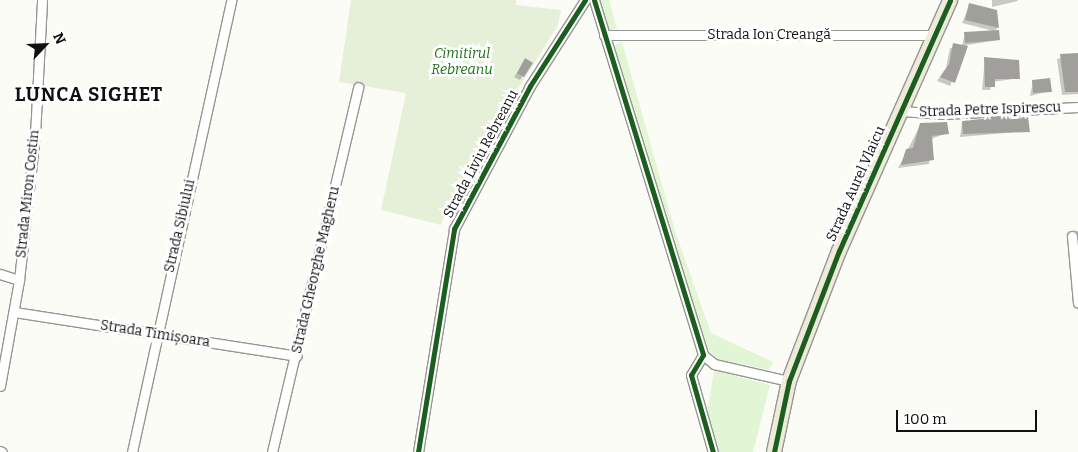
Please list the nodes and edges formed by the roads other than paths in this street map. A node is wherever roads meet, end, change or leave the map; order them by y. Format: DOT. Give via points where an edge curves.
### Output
graph roads {
  1 [pos="42,0"];
  2 [pos="231,0"];
  3 [pos="585,0"];
  4 [pos="594,0"];
  5 [pos="950,0"];
  6 [pos="935,35"];
  7 [pos="604,36"];
  8 [pos="358,87"];
  9 [pos="1078,106"];
  10 [pos="902,111"];
  11 [pos="1072,236"];
  12 [pos="0,274"];
  13 [pos="18,280"];
  14 [pos="1078,303"];
  15 [pos="14,312"];
  16 [pos="156,335"];
  17 [pos="703,355"];
  18 [pos="297,356"];
  19 [pos="789,381"];
  20 [pos="0,386"];
  21 [pos="132,452"];
  22 [pos="272,452"];
  23 [pos="418,452"];
  24 [pos="713,452"];
  25 [pos="774,452"];
  1 -- 13 [label="street, Strada Miron Costin" via="35,135"];
  2 -- 16 [label="street, Strada Sibiului"];
  3 -- 23 [label="street, Strada Liviu Rebreanu" via="530,86 454,229"];
  4 -- 7 [label="street"];
  5 -- 6 [label="main road, Strada Aurel Vlaicu"];
  6 -- 7 [label="street, Strada Ion Creangă"];
  6 -- 10 [label="main road, Strada Aurel Vlaicu"];
  7 -- 17 [label="street"];
  8 -- 18 [label="street, Strada Gheorghe Magheru"];
  9 -- 10 [label="street, Strada Petre Ispirescu" via="943,114"];
  10 -- 19 [label="main road, Strada Aurel Vlaicu" via="839,251"];
  11 -- 14 [label="street"];
  12 -- 13 [label="street"];
  13 -- 15 [label="street, Strada Miron Costin"];
  15 -- 16 [label="street, Strada Timișoara"];
  15 -- 20 [label="street, Strada Miron Costin"];
  16 -- 18 [label="street, Strada Timișoara"];
  16 -- 21 [label="street, Strada Sibiului"];
  17 -- 19 [label="street" via="714,364"];
  17 -- 24 [label="street" via="691,375"];
  18 -- 22 [label="street, Strada Gheorghe Magheru"];
  19 -- 25 [label="main road, Strada Aurel Vlaicu"];
}
